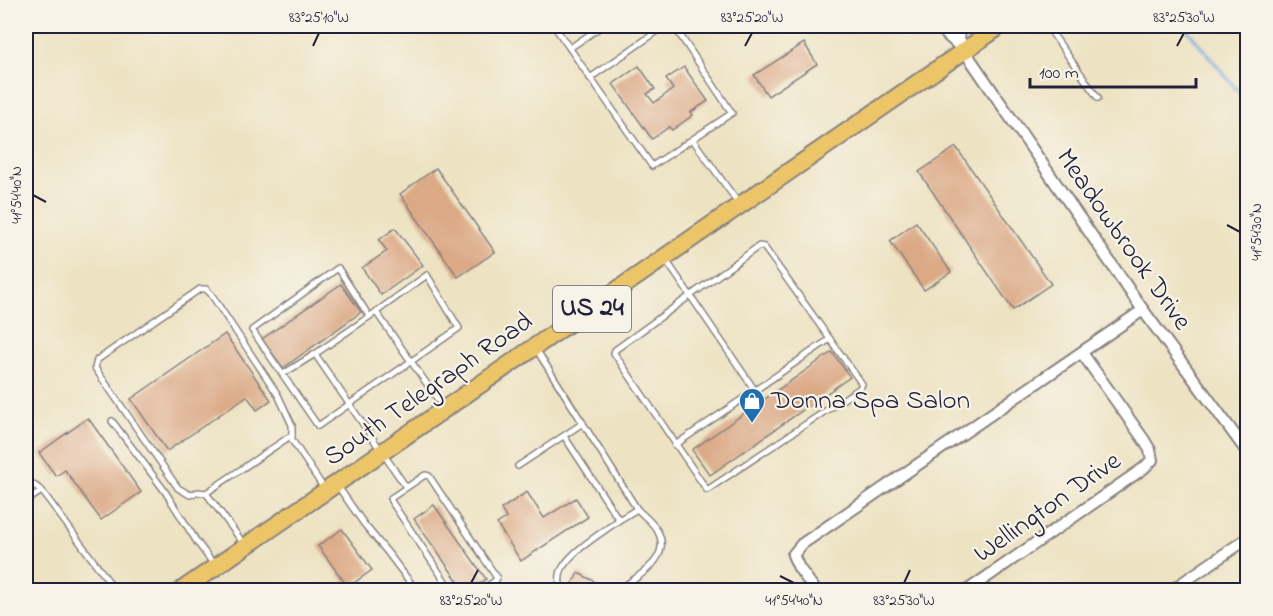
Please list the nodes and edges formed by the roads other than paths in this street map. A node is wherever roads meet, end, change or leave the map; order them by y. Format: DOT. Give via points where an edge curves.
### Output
graph roads {
  1 [pos="554,26"];
  2 [pos="602,26"];
  3 [pos="665,26"];
  4 [pos="674,26"];
  5 [pos="940,26"];
  6 [pos="954,26"];
  7 [pos="1000,26"];
  8 [pos="1047,26"];
  9 [pos="570,48"];
  10 [pos="964,50"];
  11 [pos="590,78"];
  12 [pos="1098,98"];
  13 [pos="693,140"];
  14 [pos="740,206"];
  15 [pos="665,258"];
  16 [pos="691,297"];
  17 [pos="1143,310"];
  18 [pos="376,312"];
  19 [pos="369,316"];
  20 [pos="830,339"];
  21 [pos="536,347"];
  22 [pos="1082,353"];
  23 [pos="315,354"];
  24 [pos="411,362"];
  25 [pos="283,374"];
  26 [pos="754,389"];
  27 [pos="350,405"];
  28 [pos="445,409"];
  29 [pos="112,421"];
  30 [pos="583,423"];
  31 [pos="292,435"];
  32 [pos="564,436"];
  33 [pos="675,445"];
  34 [pos="382,453"];
  35 [pos="1248,453"];
  36 [pos="518,466"];
  37 [pos="26,479"];
  38 [pos="406,487"];
  39 [pos="331,488"];
  40 [pos="42,491"];
  41 [pos="206,493"];
  42 [pos="26,501"];
  43 [pos="637,509"];
  44 [pos="619,520"];
  45 [pos="1248,538"];
  46 [pos="246,546"];
  47 [pos="216,567"];
  48 [pos="115,591"];
  49 [pos="182,591"];
  50 [pos="416,591"];
  51 [pos="451,591"];
  52 [pos="481,591"];
  53 [pos="560,591"];
  54 [pos="618,591"];
  55 [pos="815,591"];
  56 [pos="968,591"];
  57 [pos="1172,591"];
  1 -- 9 [label="lane"];
  2 -- 9 [label="lane"];
  3 -- 11 [label="lane"];
  4 -- 13 [label="lane" via="732,113"];
  5 -- 10 [label="street"];
  6 -- 10 [label="street"];
  7 -- 10 [label="main road, South Telegraph Road / US 24"];
  8 -- 12 [label="lane"];
  9 -- 11 [label="lane"];
  10 -- 14 [label="main road, South Telegraph Road / US 24"];
  10 -- 17 [label="street, Meadowbrook Drive"];
  11 -- 13 [label="lane" via="652,166"];
  13 -- 14 [label="lane"];
  14 -- 15 [label="main road, South Telegraph Road / US 24"];
  15 -- 16 [label="lane"];
  15 -- 21 [label="main road, South Telegraph Road / US 24"];
  16 -- 20 [label="lane" via="762,246"];
  16 -- 26 [label="lane"];
  16 -- 33 [label="lane" via="614,353"];
  17 -- 22 [label="street"];
  17 -- 35 [label="street, Meadowbrook Drive"];
  18 -- 19 [label="lane"];
  18 -- 24 [label="lane"];
  18 -- 24 [label="lane" via="427,275 459,328"];
  19 -- 23 [label="lane"];
  19 -- 25 [label="lane" via="338,268 252,330"];
  20 -- 26 [label="lane"];
  20 -- 33 [label="lane" via="862,384 860,387 709,490"];
  21 -- 28 [label="main road, South Telegraph Road / US 24"];
  21 -- 30 [label="lane"];
  22 -- 55 [label="street" via="802,544 793,555"];
  22 -- 56 [label="street, Wellington Drive" via="1144,440 1152,460"];
  23 -- 25 [label="lane"];
  23 -- 27 [label="lane"];
  24 -- 27 [label="lane"];
  24 -- 28 [label="lane"];
  25 -- 27 [label="lane" via="318,426"];
  26 -- 33 [label="lane"];
  27 -- 34 [label="lane"];
  28 -- 34 [label="main road, South Telegraph Road / US 24"];
  29 -- 47 [label="lane"];
  30 -- 32 [label="lane"];
  30 -- 43 [label="lane"];
  31 -- 39 [label="lane"];
  31 -- 41 [label="lane"];
  31 -- 41 [label="lane" via="292,424 278,395 211,294 200,289 97,360 95,368 178,488 190,495"];
  32 -- 36 [label="lane"];
  32 -- 44 [label="lane"];
  34 -- 38 [label="lane"];
  34 -- 39 [label="main road, South Telegraph Road / US 24"];
  37 -- 40 [label="lane"];
  38 -- 51 [label="lane" via="391,501"];
  38 -- 52 [label="lane" via="429,476 497,578"];
  39 -- 46 [label="main road, South Telegraph Road / US 24"];
  39 -- 50 [label="lane"];
  40 -- 42 [label="lane"];
  40 -- 48 [label="lane"];
  41 -- 46 [label="lane"];
  43 -- 44 [label="lane"];
  43 -- 54 [label="lane" via="661,537 660,550 648,569"];
  44 -- 53 [label="lane" via="562,568"];
  45 -- 57 [label="street"];
  46 -- 47 [label="main road, South Telegraph Road / US 24"];
  47 -- 49 [label="main road, South Telegraph Road / US 24"];
}
